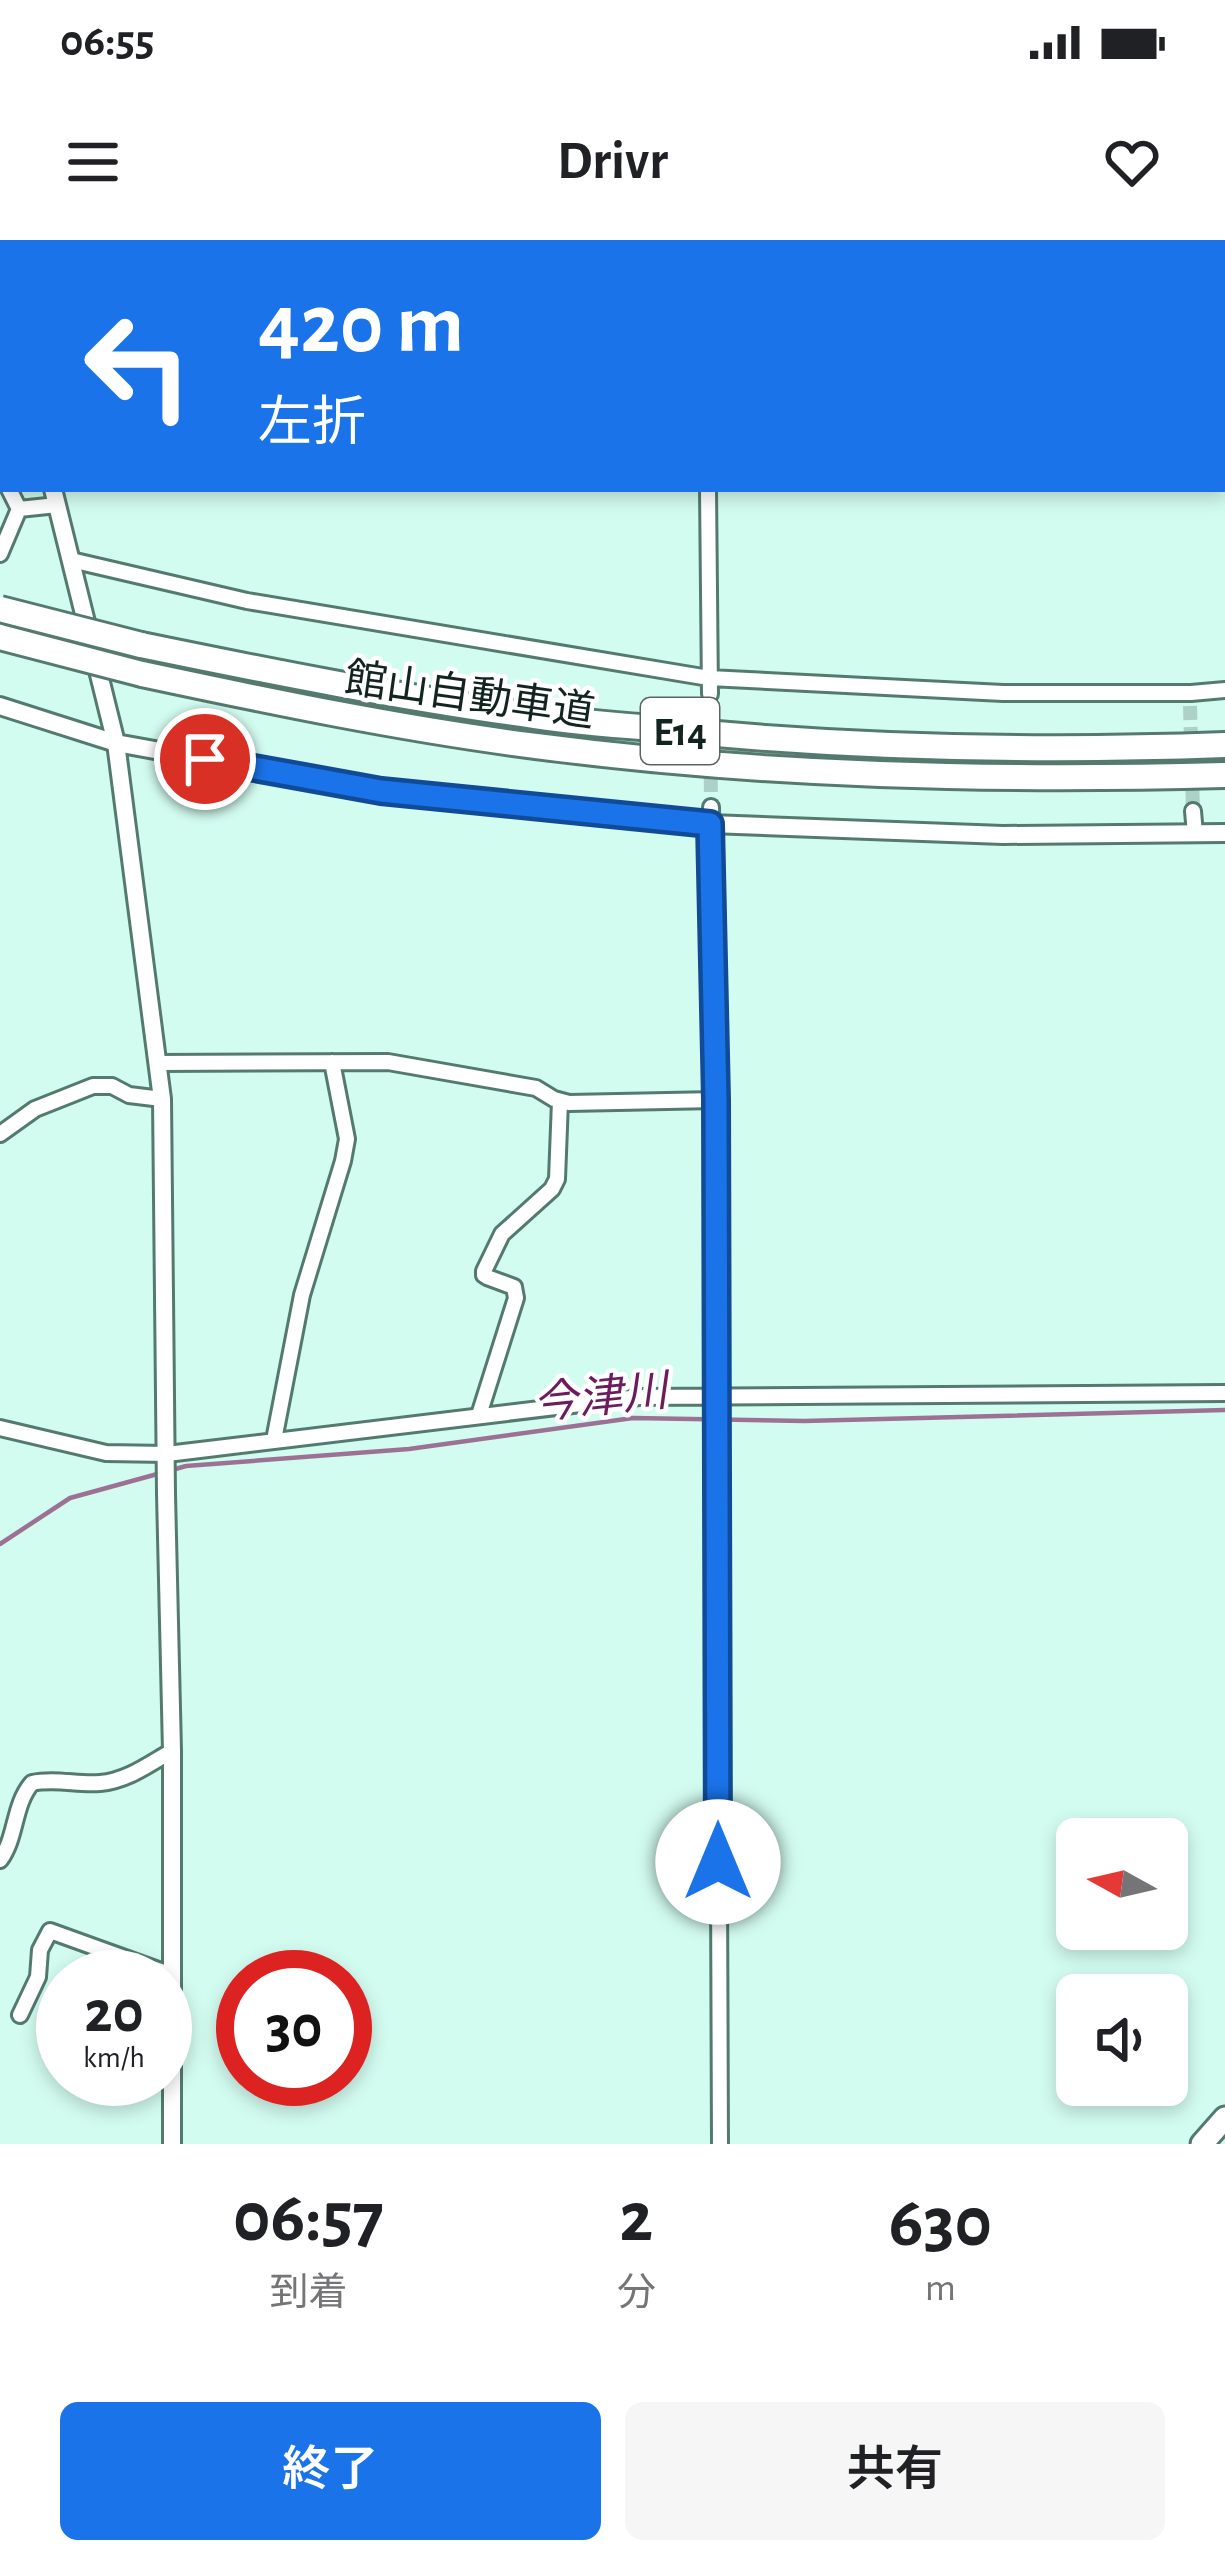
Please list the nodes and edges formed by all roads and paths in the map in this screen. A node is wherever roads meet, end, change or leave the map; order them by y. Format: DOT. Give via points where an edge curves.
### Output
graph roads {
  1 [pos="10,492"];
  2 [pos="708,492"];
  3 [pos="55,497"];
  4 [pos="19,509"];
  5 [pos="1,549"];
  6 [pos="71,560"];
  7 [pos="0,609"];
  8 [pos="0,637"];
  9 [pos="710,686"];
  10 [pos="1225,690"];
  11 [pos="0,706"];
  12 [pos="116,742"];
  13 [pos="1225,745"];
  14 [pos="1225,775"];
  15 [pos="1193,811"];
  16 [pos="711,816"];
  17 [pos="1225,833"];
  18 [pos="1195,834"];
  19 [pos="332,1062"];
  20 [pos="158,1064"];
  21 [pos="162,1099"];
  22 [pos="716,1100"];
  23 [pos="560,1101"];
  24 [pos="1,1131"];
  25 [pos="1225,1393"];
  26 [pos="716,1398"];
  27 [pos="479,1415"];
  28 [pos="0,1427"];
  29 [pos="274,1440"];
  30 [pos="166,1454"];
  31 [pos="172,1751"];
  32 [pos="0,1860"];
  33 [pos="40,1950"];
  34 [pos="103,1950"];
  35 [pos="172,1950"];
  36 [pos="36,1981"];
  37 [pos="20,2014"];
  38 [pos="172,2106"];
  39 [pos="1225,2118"];
  40 [pos="172,2144"];
  41 [pos="721,2144"];
  42 [pos="1202,2144"];
  1 -- 4 [label="street"];
  2 -- 9 [label="street"];
  3 -- 4 [label="street"];
  3 -- 6 [label="street"];
  4 -- 5 [label="street"];
  6 -- 9 [label="street" via="247,601"];
  6 -- 12 [label="street"];
  7 -- 13 [label="highway, 館山自動車道 / E14, bridge" via="327,683 515,713 918,748"];
  8 -- 14 [label="highway, 館山自動車道 / E14, bridge" via="322,712 535,746 918,777"];
  9 -- 10 [label="street" via="1191,700"];
  11 -- 12 [label="street"];
  12 -- 16 [label="street" via="381,791"];
  12 -- 20 [label="street"];
  15 -- 18 [label="street"];
  16 -- 18 [label="street" via="1003,836"];
  16 -- 22 [label="street"];
  17 -- 18 [label="street"];
  19 -- 20 [label="street"];
  19 -- 23 [label="street" via="482,1077"];
  19 -- 29 [label="street" via="343,1161 302,1295"];
  20 -- 21 [label="street"];
  21 -- 24 [label="street" via="93,1086"];
  21 -- 30 [label="street"];
  22 -- 23 [label="street"];
  22 -- 26 [label="street"];
  23 -- 27 [label="street" via="557,1179 502,1234 484,1271 514,1287 516,1298"];
  25 -- 26 [label="street"];
  26 -- 27 [label="street" via="639,1397"];
  26 -- 41 [label="street"];
  27 -- 29 [label="street"];
  28 -- 30 [label="street" via="106,1453"];
  29 -- 30 [label="street"];
  30 -- 31 [label="street"];
  31 -- 32 [label="street" via="124,1778 32,1783"];
  31 -- 35 [label="street"];
  33 -- 34 [label="street" via="50,1931"];
  36 -- 37 [label="street"];
  38 -- 40 [label="street"];
  39 -- 42 [label="main road"];
}
